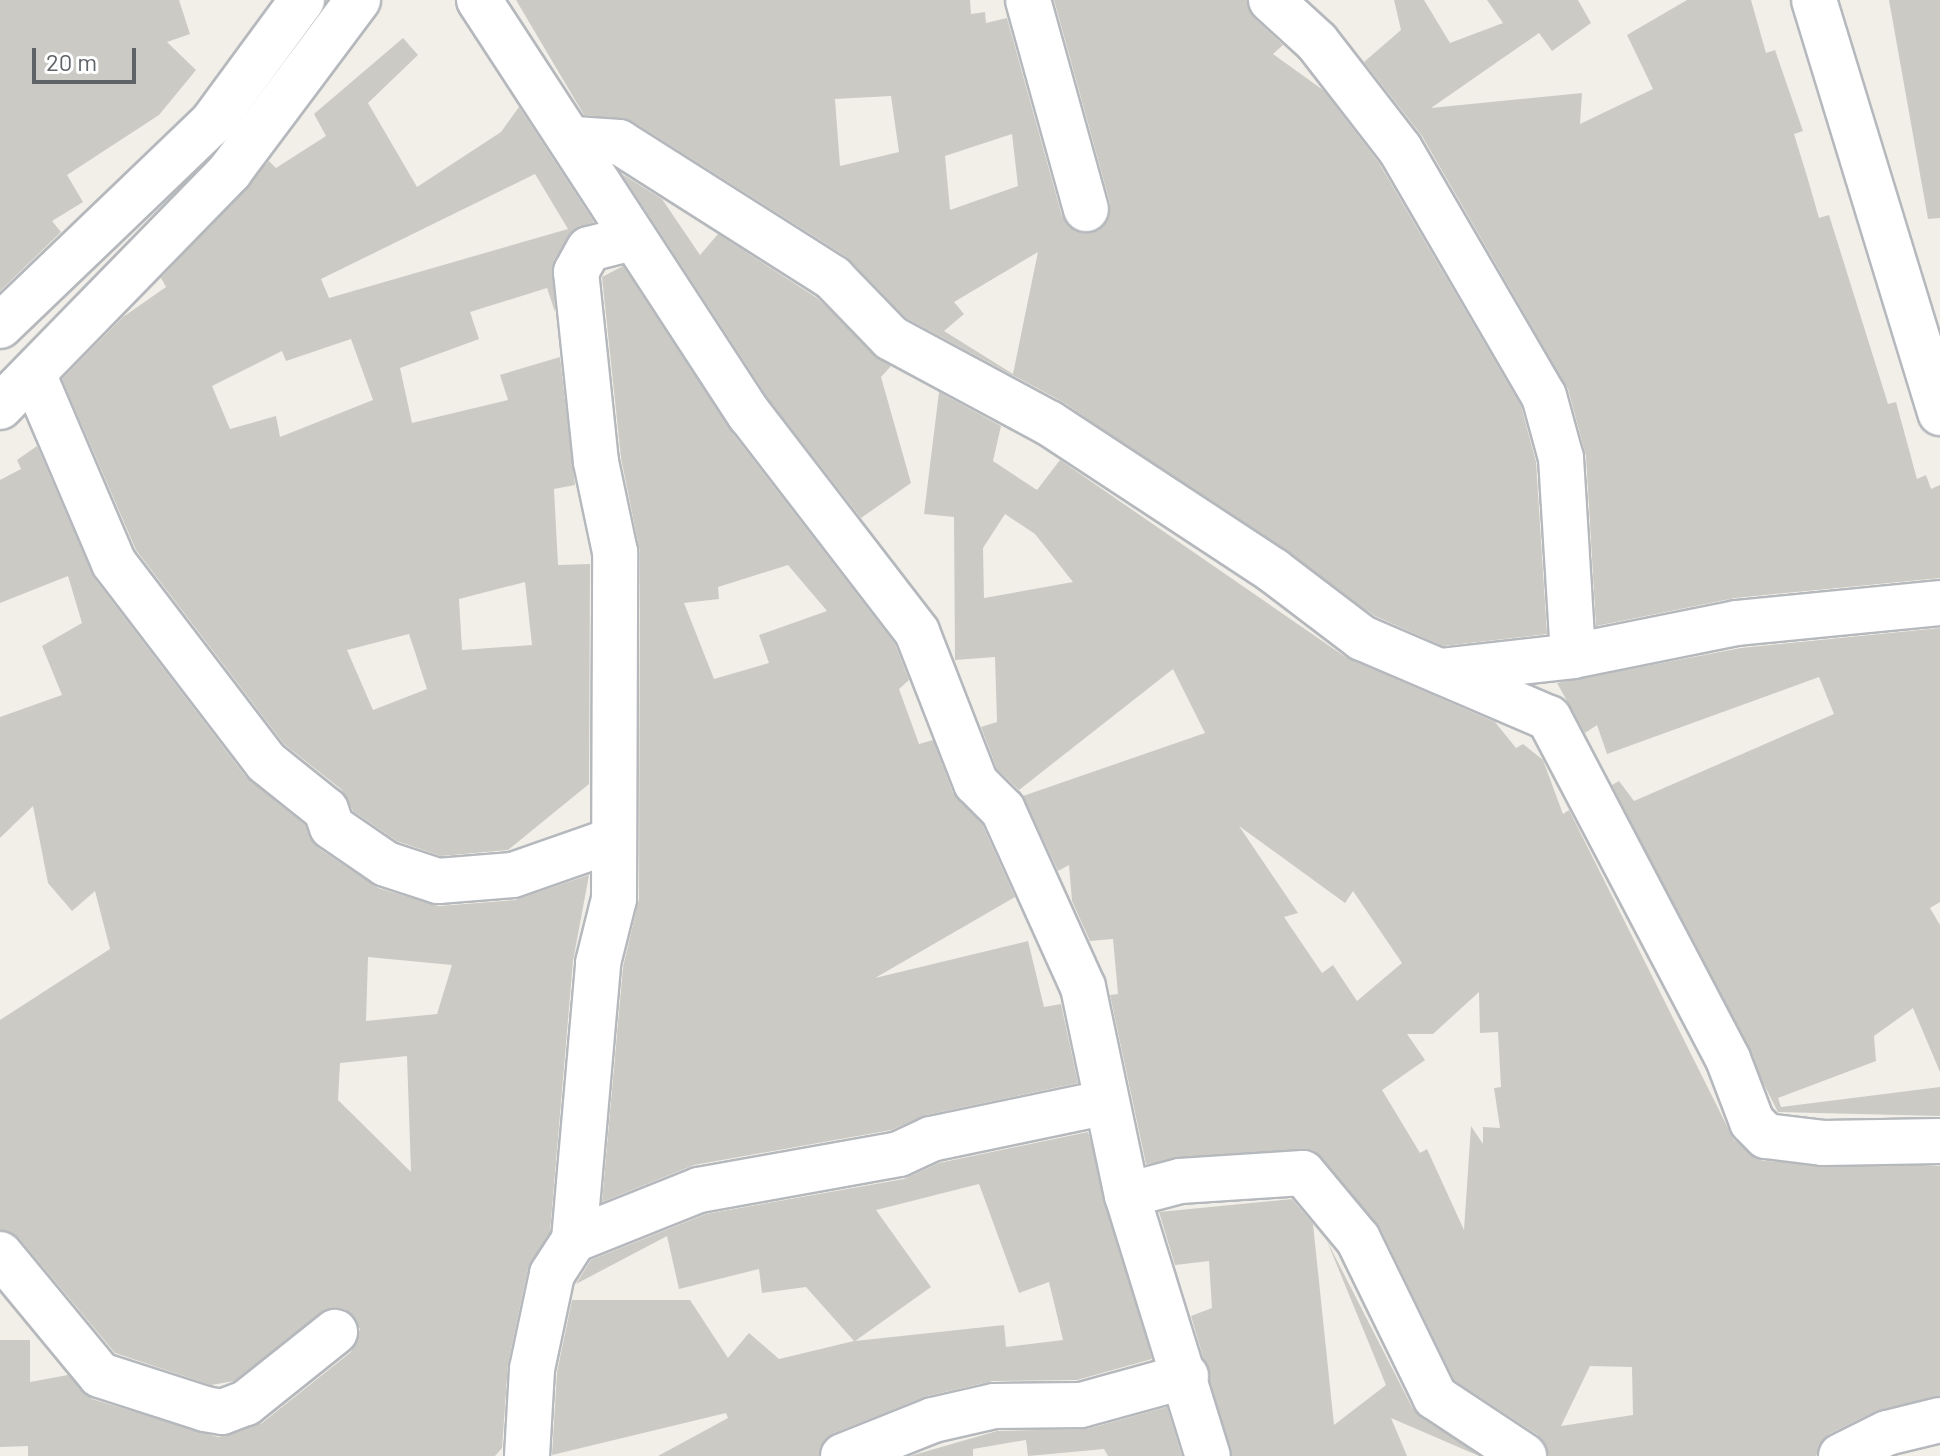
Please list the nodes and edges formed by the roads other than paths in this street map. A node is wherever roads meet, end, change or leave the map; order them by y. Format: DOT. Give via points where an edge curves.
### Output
graph roads {
  1 [pos="302,0"];
  2 [pos="358,0"];
  3 [pos="479,0"];
  4 [pos="1028,0"];
  5 [pos="1271,0"];
  6 [pos="1814,0"];
  7 [pos="574,139"];
  8 [pos="1086,209"];
  9 [pos="632,238"];
  10 [pos="0,326"];
  11 [pos="35,378"];
  12 [pos="1938,396"];
  13 [pos="0,407"];
  14 [pos="1940,603"];
  15 [pos="1573,656"];
  16 [pos="1435,671"];
  17 [pos="613,840"];
  18 [pos="1104,1103"];
  19 [pos="1940,1141"];
  20 [pos="1127,1195"];
  21 [pos="574,1240"];
  22 [pos="0,1254"];
  23 [pos="335,1332"];
  24 [pos="1186,1376"];
  25 [pos="1940,1420"];
  26 [pos="1889,1444"];
  27 [pos="527,1456"];
  28 [pos="843,1456"];
  29 [pos="1208,1456"];
  30 [pos="1524,1456"];
  31 [pos="1841,1456"];
  1 -- 10 [label="street" via="211,124"];
  2 -- 11 [label="street" via="230,171"];
  3 -- 7 [label="street"];
  4 -- 8 [label="street"];
  5 -- 15 [label="street" via="1317,42 1400,149 1544,396 1561,458"];
  6 -- 12 [label="street"];
  7 -- 9 [label="street"];
  7 -- 16 [label="street" via="619,142 833,278 891,338 1049,423 1274,571 1362,638"];
  9 -- 17 [label="street" via="589,249 576,272 596,462 615,552"];
  9 -- 18 [label="street" via="750,415 917,632 976,783 1003,810 1083,987 1101,1057"];
  11 -- 13 [label="street"];
  11 -- 17 [label="street" via="114,563 266,762 326,810 332,827 386,864 438,881 513,875"];
  14 -- 15 [label="street" via="1737,623"];
  15 -- 16 [label="street"];
  16 -- 19 [label="street" via="1549,718 1560,731 1728,1059 1752,1122 1766,1136"];
  17 -- 21 [label="street" via="614,899 598,963"];
  18 -- 20 [label="street"];
  18 -- 21 [label="street" via="931,1139 899,1154 699,1190"];
  20 -- 24 [label="street"];
  20 -- 30 [label="street" via="1180,1181 1303,1173 1358,1239 1435,1397"];
  21 -- 27 [label="street" via="549,1288 532,1369"];
  22 -- 23 [label="street" via="100,1375 205,1409 222,1412 246,1403"];
  24 -- 28 [label="street" via="1081,1405 994,1406 933,1420"];
  24 -- 29 [label="street"];
  25 -- 26 [label="street"];
  26 -- 31 [label="street"];
}
